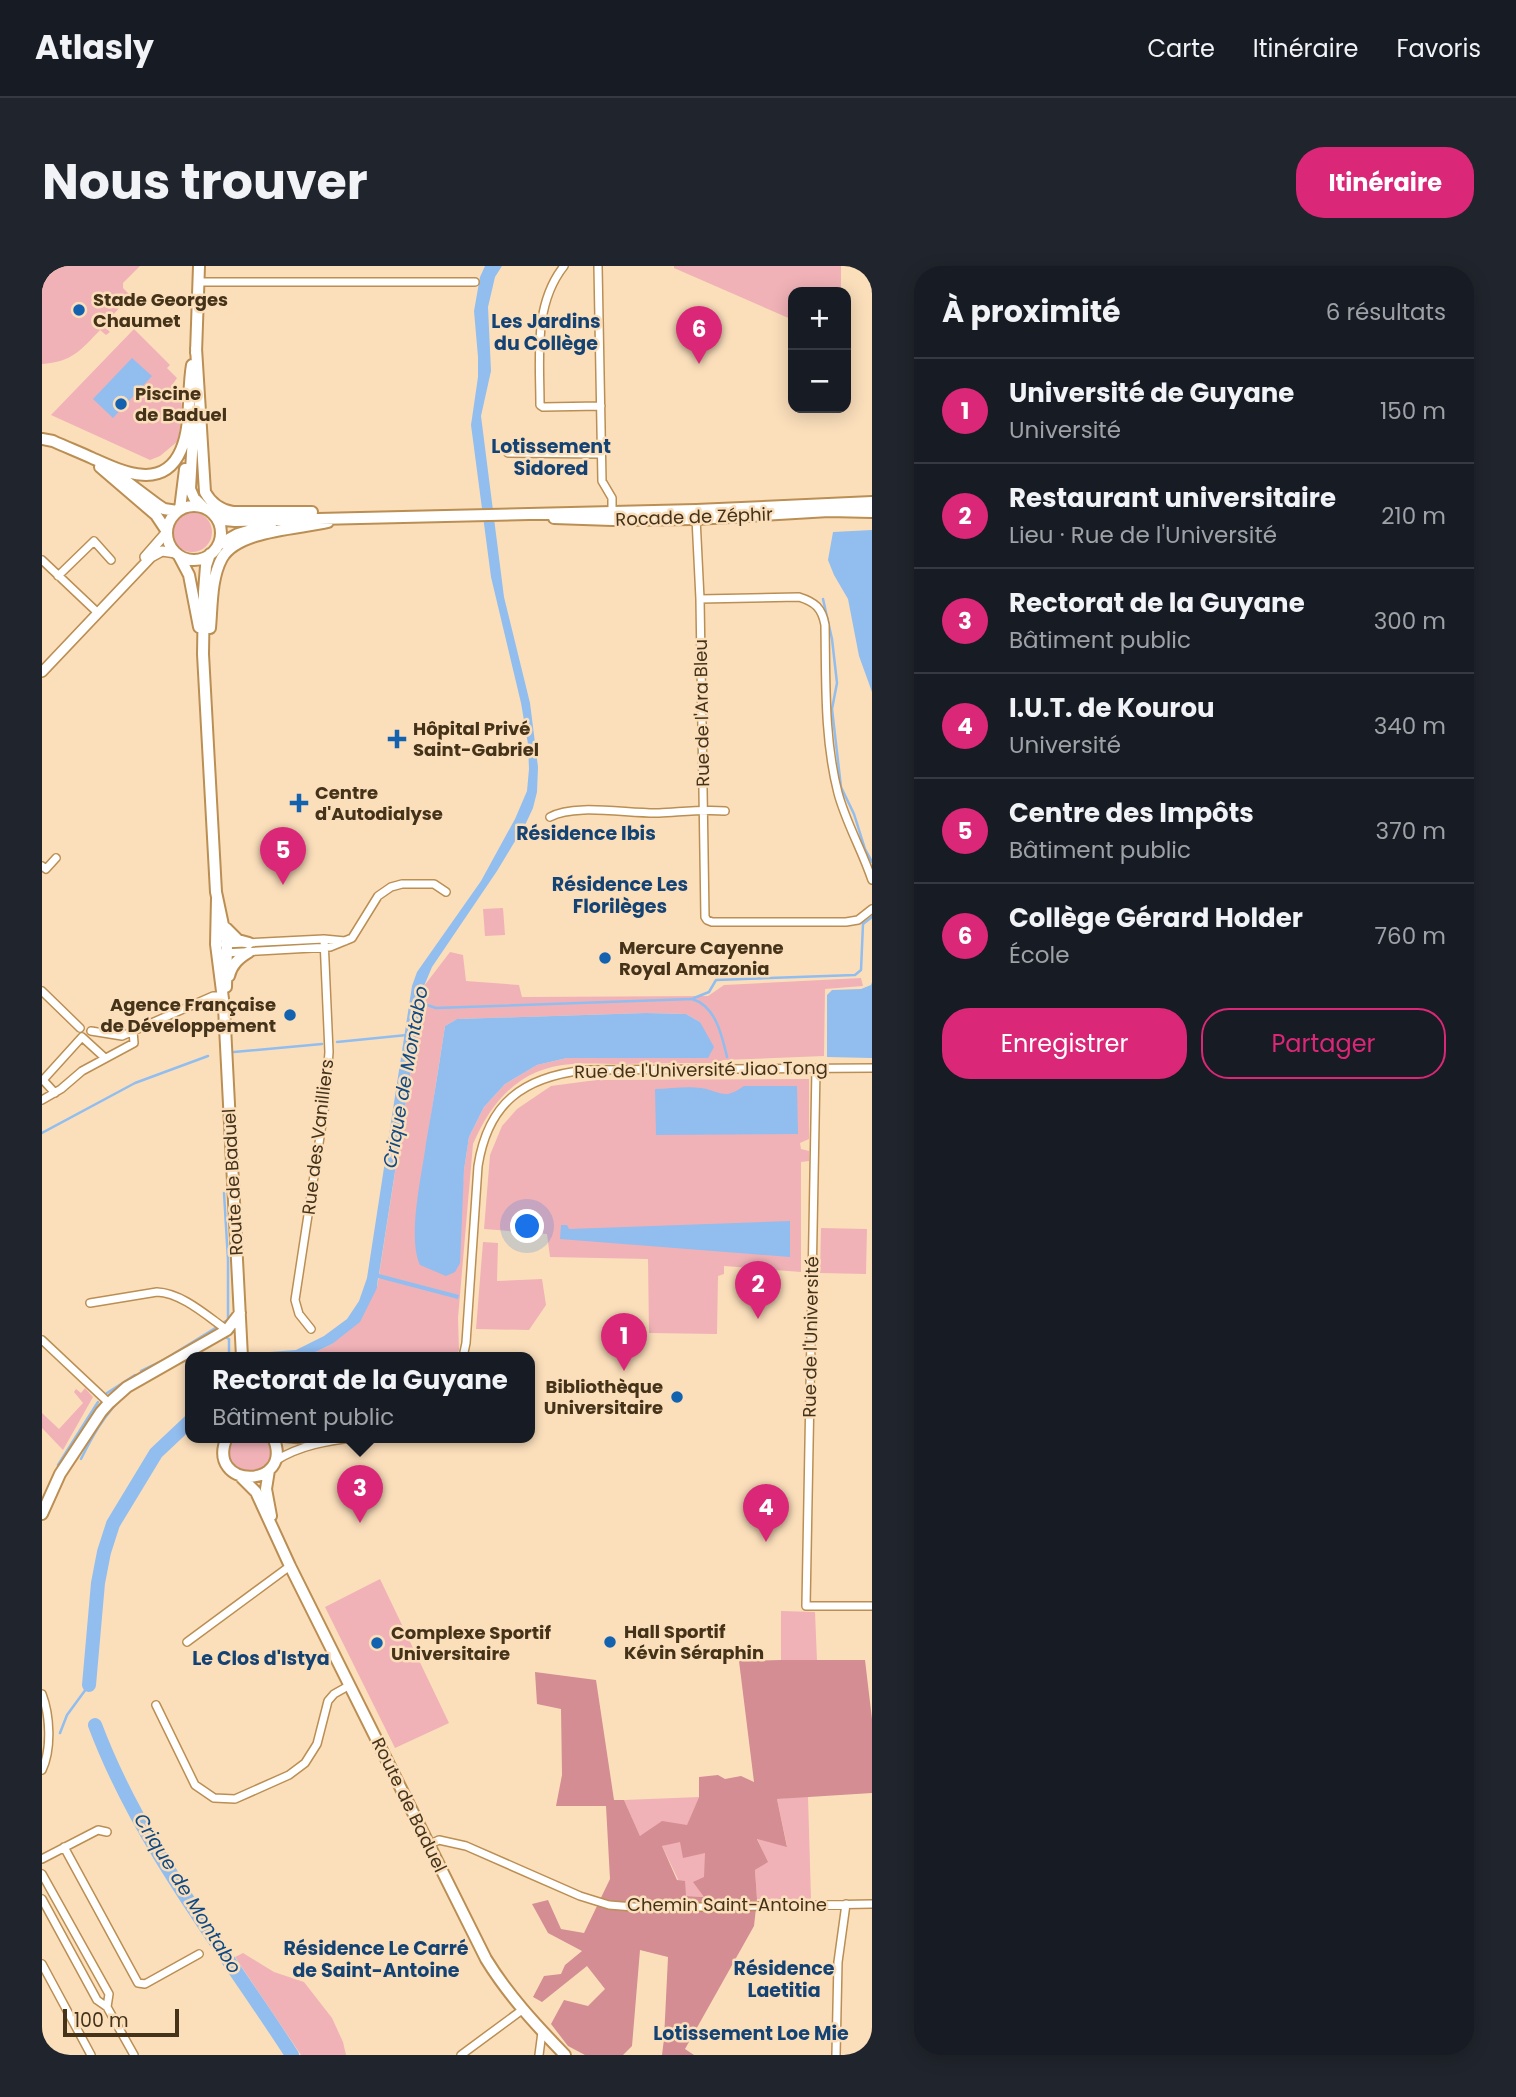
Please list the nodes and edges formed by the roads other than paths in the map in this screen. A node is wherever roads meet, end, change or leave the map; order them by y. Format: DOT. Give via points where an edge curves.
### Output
graph roads {
  1 [pos="198,266"];
  2 [pos="564,266"];
  3 [pos="598,266"];
  4 [pos="199,282"];
  5 [pos="475,282"];
  6 [pos="196,348"];
  7 [pos="601,406"];
  8 [pos="42,439"];
  9 [pos="508,453"];
  10 [pos="601,454"];
  11 [pos="100,467"];
  12 [pos="872,502"];
  13 [pos="204,508"];
  14 [pos="179,510"];
  15 [pos="612,512"];
  16 [pos="872,513"];
  17 [pos="214,515"];
  18 [pos="696,515"];
  19 [pos="348,517"];
  20 [pos="294,518"];
  21 [pos="166,532"];
  22 [pos="214,550"];
  23 [pos="177,554"];
  24 [pos="42,560"];
  25 [pos="111,560"];
  26 [pos="58,576"];
  27 [pos="121,589"];
  28 [pos="700,599"];
  29 [pos="98,613"];
  30 [pos="203,654"];
  31 [pos="42,672"];
  32 [pos="204,675"];
  33 [pos="702,809"];
  34 [pos="725,811"];
  35 [pos="550,817"];
  36 [pos="56,858"];
  37 [pos="42,866"];
  38 [pos="872,880"];
  39 [pos="446,892"];
  40 [pos="217,898"];
  41 [pos="872,909"];
  42 [pos="225,926"];
  43 [pos="324,939"];
  44 [pos="345,942"];
  45 [pos="249,947"];
  46 [pos="324,948"];
  47 [pos="222,949"];
  48 [pos="227,982"];
  49 [pos="42,991"];
  50 [pos="223,1002"];
  51 [pos="80,1028"];
  52 [pos="91,1031"];
  53 [pos="134,1031"];
  54 [pos="105,1058"];
  55 [pos="872,1068"];
  56 [pos="816,1069"];
  57 [pos="55,1093"];
  58 [pos="42,1100"];
  59 [pos="90,1303"];
  60 [pos="240,1314"];
  61 [pos="311,1329"];
  62 [pos="227,1330"];
  63 [pos="42,1340"];
  64 [pos="188,1352"];
  65 [pos="242,1352"];
  66 [pos="464,1352"];
  67 [pos="185,1354"];
  68 [pos="109,1403"];
  69 [pos="226,1443"];
  70 [pos="276,1443"];
  71 [pos="320,1443"];
  72 [pos="272,1466"];
  73 [pos="242,1476"];
  74 [pos="45,1495"];
  75 [pos="42,1514"];
  76 [pos="278,1539"];
  77 [pos="290,1566"];
  78 [pos="872,1606"];
  79 [pos="187,1642"];
  80 [pos="350,1685"];
  81 [pos="42,1694"];
  82 [pos="156,1705"];
  83 [pos="42,1770"];
  84 [pos="107,1832"];
  85 [pos="428,1845"];
  86 [pos="64,1847"];
  87 [pos="42,1859"];
  88 [pos="42,1874"];
  89 [pos="42,1899"];
  90 [pos="872,1904"];
  91 [pos="846,1905"];
  92 [pos="199,1954"];
  93 [pos="42,1964"];
  94 [pos="107,2007"];
  95 [pos="522,2010"];
  96 [pos="542,2032"];
  97 [pos="91,2055"];
  98 [pos="134,2055"];
  99 [pos="461,2055"];
  100 [pos="539,2055"];
  101 [pos="565,2055"];
  102 [pos="836,2055"];
  1 -- 4 [label="main road"];
  2 -- 7 [label="street" via="552,285 541,321 540,405"];
  3 -- 7 [label="street"];
  4 -- 5 [label="street"];
  4 -- 6 [label="main road"];
  6 -- 8 [label="main road" via="181,450 162,471 130,474"];
  6 -- 13 [label="main road" via="190,489"];
  6 -- 14 [label="main road"];
  6 -- 19 [label="main road" via="209,498 233,512 306,511"];
  7 -- 10 [label="street"];
  8 -- 11 [label="main road"];
  9 -- 10 [label="street"];
  10 -- 15 [label="street" via="602,481"];
  11 -- 14 [label="main road" via="124,478 164,509"];
  11 -- 21 [label="main road" via="156,515"];
  12 -- 18 [label="main road, Rocade de Zéphir"];
  13 -- 14 [label="main road"];
  13 -- 17 [label="main road"];
  14 -- 21 [label="main road"];
  15 -- 18 [label="main road, Rocade de Zéphir"];
  15 -- 19 [label="main road, Rocade de Zéphir" via="565,520 516,514"];
  16 -- 18 [label="main road, Rocade de Zéphir"];
  17 -- 20 [label="main road, Rocade de Zéphir" via="235,521"];
  17 -- 22 [label="main road" via="220,527"];
  18 -- 28 [label="street, Rue de l'Ara Bleu"];
  19 -- 20 [label="main road, Rocade de Zéphir"];
  19 -- 32 [label="main road" via="284,529 229,550 215,581"];
  20 -- 22 [label="main road, Rocade de Zéphir" via="238,534"];
  21 -- 23 [label="main road"];
  21 -- 27 [label="street"];
  22 -- 23 [label="main road" via="195,560"];
  22 -- 30 [label="main road, Route de Baduel" via="206,566"];
  23 -- 27 [label="street" via="157,552"];
  23 -- 30 [label="main road, Route de Baduel" via="193,592"];
  24 -- 26 [label="street"];
  25 -- 26 [label="street" via="93,541"];
  26 -- 29 [label="street"];
  27 -- 29 [label="street"];
  28 -- 33 [label="street, Rue de l'Ara Bleu"];
  28 -- 38 [label="street" via="799,597 810,600 822,613 828,730 838,791"];
  29 -- 31 [label="street"];
  30 -- 32 [label="main road, Route de Baduel"];
  32 -- 40 [label="main road, Route de Baduel"];
  33 -- 34 [label="street"];
  33 -- 35 [label="street" via="652,813 575,810"];
  33 -- 41 [label="street, Rue de l'Ara Bleu" via="707,920 846,922 858,920"];
  36 -- 37 [label="street" via="46,869"];
  39 -- 44 [label="street" via="432,884 391,887"];
  40 -- 42 [label="main road, Route de Baduel"];
  40 -- 47 [label="main road, Route de Baduel"];
  42 -- 45 [label="main road"];
  42 -- 47 [label="main road, Route de Baduel"];
  43 -- 44 [label="street"];
  43 -- 45 [label="street"];
  43 -- 46 [label="street, Rue des Vanilliers"];
  44 -- 46 [label="street"];
  45 -- 46 [label="street"];
  45 -- 47 [label="street"];
  45 -- 48 [label="main road" via="231,968"];
  46 -- 61 [label="street, Rue des Vanilliers" via="329,1052 295,1300"];
  47 -- 48 [label="main road, Route de Baduel"];
  47 -- 50 [label="main road, Route de Baduel"];
  48 -- 50 [label="main road, Route de Baduel"];
  49 -- 51 [label="street"];
  50 -- 53 [label="street" via="212,996"];
  50 -- 60 [label="main road, Route de Baduel"];
  52 -- 53 [label="street" via="122,1036"];
  53 -- 54 [label="street" via="134,1043"];
  54 -- 57 [label="street"];
  54 -- 57 [label="street" via="82,1037 43,1080"];
  55 -- 56 [label="street, Rue de l'Université Jiao Tong"];
  56 -- 66 [label="street, Rue de l'Université Jiao Tong" via="584,1070 558,1073 522,1090 504,1105 481,1146"];
  56 -- 78 [label="street, Rue de l'Université" via="806,1606"];
  57 -- 58 [label="street"];
  59 -- 62 [label="street" via="167,1293"];
  60 -- 62 [label="main road"];
  60 -- 65 [label="main road, Route de Baduel"];
  62 -- 64 [label="main road"];
  62 -- 65 [label="main road"];
  63 -- 68 [label="street"];
  67 -- 68 [label="main road" via="127,1387"];
  68 -- 74 [label="main road"];
  69 -- 73 [label="main road, Route de Baduel" via="226,1464"];
  70 -- 72 [label="main road, Route de Baduel"];
  71 -- 72 [label="street"];
  72 -- 73 [label="main road" via="259,1476"];
  72 -- 76 [label="main road, Route de Baduel" via="266,1489"];
  73 -- 76 [label="main road, Route de Baduel" via="256,1492"];
  74 -- 75 [label="main road"];
  76 -- 77 [label="main road, Route de Baduel"];
  77 -- 79 [label="street"];
  77 -- 80 [label="main road, Route de Baduel"];
  80 -- 82 [label="street" via="326,1705 317,1744 305,1763 235,1800 214,1798 195,1785"];
  80 -- 85 [label="main road, Route de Baduel"];
  81 -- 83 [label="street" via="48,1740"];
  84 -- 86 [label="street" via="98,1830"];
  85 -- 91 [label="street, Chemin Saint-Antoine" via="439,1840 466,1846 609,1905"];
  85 -- 95 [label="main road, Route de Baduel" via="486,1959"];
  86 -- 87 [label="street"];
  86 -- 92 [label="street" via="138,1983 145,1984"];
  88 -- 94 [label="street" via="109,1994"];
  89 -- 94 [label="street" via="97,2000"];
  90 -- 91 [label="street, Chemin Saint-Antoine"];
  91 -- 102 [label="street" via="838,1962"];
  93 -- 97 [label="street"];
  94 -- 98 [label="street"];
  95 -- 96 [label="main road, Route de Baduel"];
  95 -- 99 [label="street"];
  96 -- 100 [label="street"];
  96 -- 101 [label="main road, Route de Baduel"];
}
